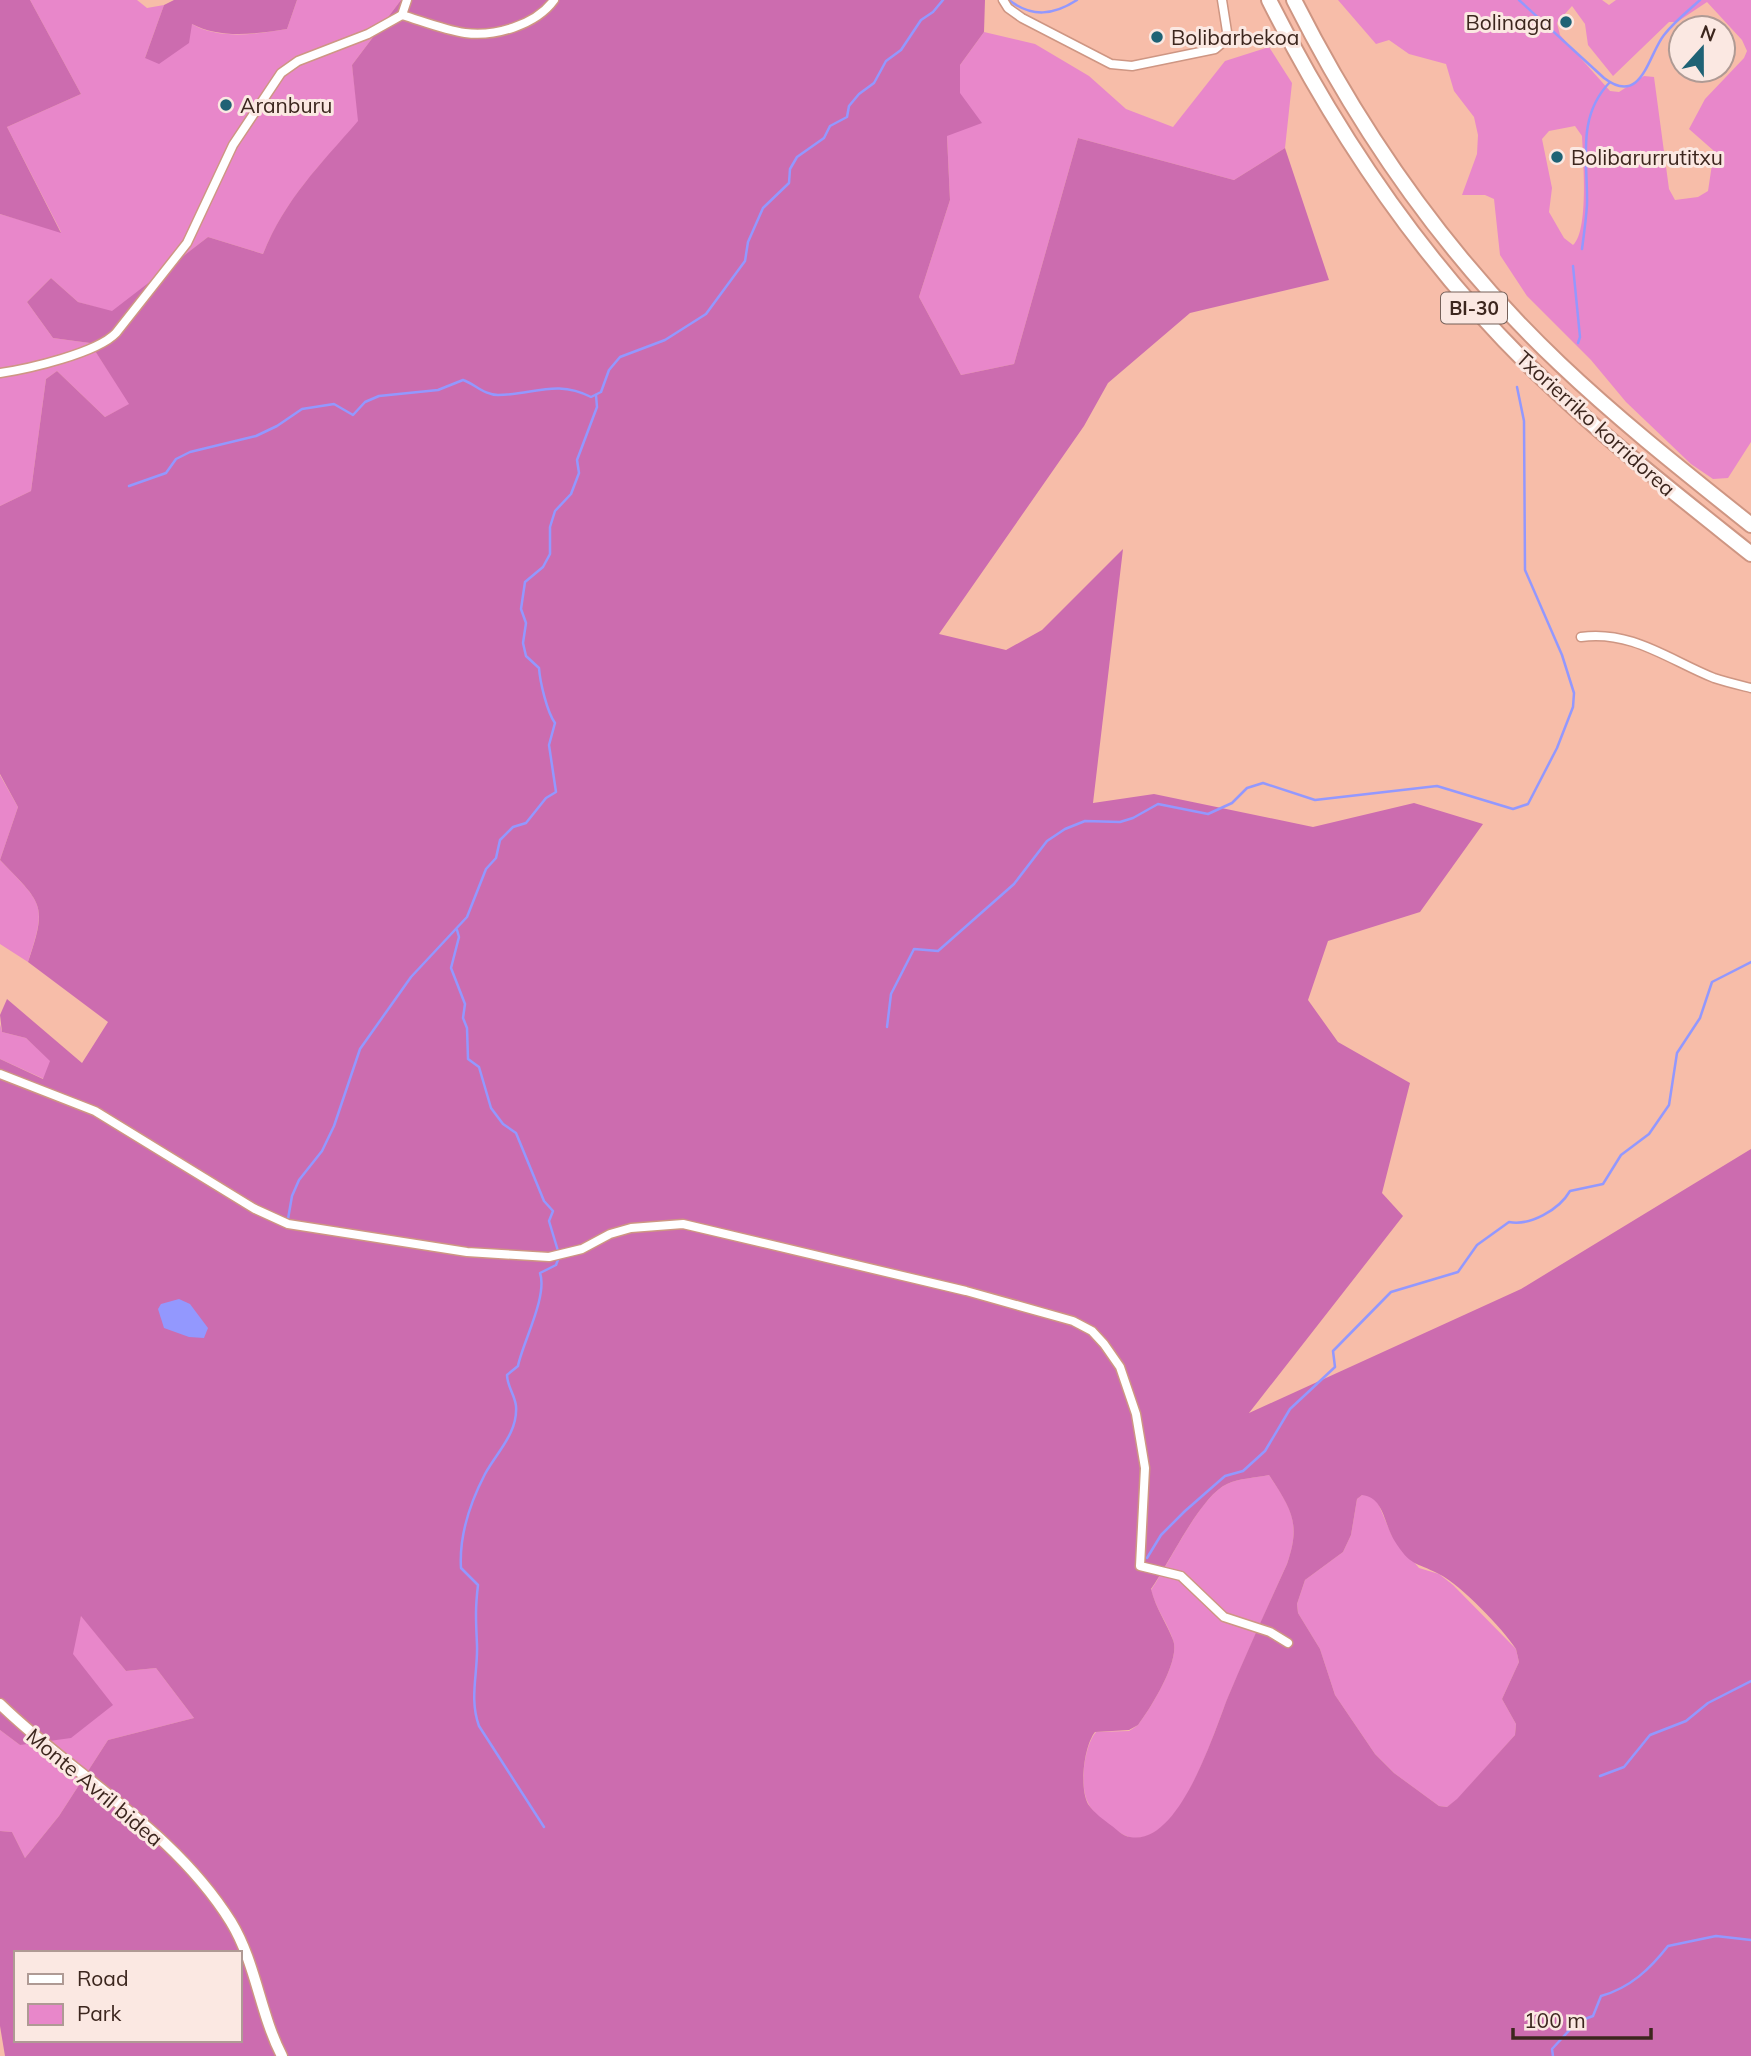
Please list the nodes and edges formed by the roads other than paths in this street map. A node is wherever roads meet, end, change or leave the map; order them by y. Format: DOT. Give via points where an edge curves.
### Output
graph roads {
  1 [pos="407,0"];
  2 [pos="554,0"];
  3 [pos="1003,0"];
  4 [pos="1222,0"];
  5 [pos="1269,0"];
  6 [pos="1294,0"];
  7 [pos="402,15"];
  8 [pos="0,373"];
  9 [pos="1751,525"];
  10 [pos="1751,554"];
  11 [pos="1581,637"];
  12 [pos="1751,688"];
  13 [pos="0,1074"];
  14 [pos="1288,1643"];
  15 [pos="0,1704"];
  16 [pos="282,2056"];
  1 -- 7 [label="street"];
  2 -- 7 [label="street" via="531,21 494,33 466,33"];
  3 -- 4 [label="street" via="1022,19 1068,43 1111,64 1132,66 1215,49 1228,38"];
  5 -- 10 [label="highway, Txorierriko korridorea / BI-30" via="1309,77 1366,169 1462,293 1594,426"];
  6 -- 9 [label="highway, Txorierriko korridorea / BI-30" via="1373,138 1464,261 1515,319 1609,409"];
  7 -- 8 [label="street" via="281,73 233,145 187,243 109,341"];
  11 -- 12 [label="street" via="1632,640 1715,678"];
  13 -- 14 [label="street" via="95,1111 255,1209 288,1224 467,1252 549,1257 631,1228 683,1224 1073,1321 1092,1331 1120,1367 1136,1414 1145,1468 1140,1566 1181,1576 1224,1617"];
  15 -- 16 [label="street, Monte Avril bidea" via="31,1734 142,1820 219,1905 241,1943"];
}
